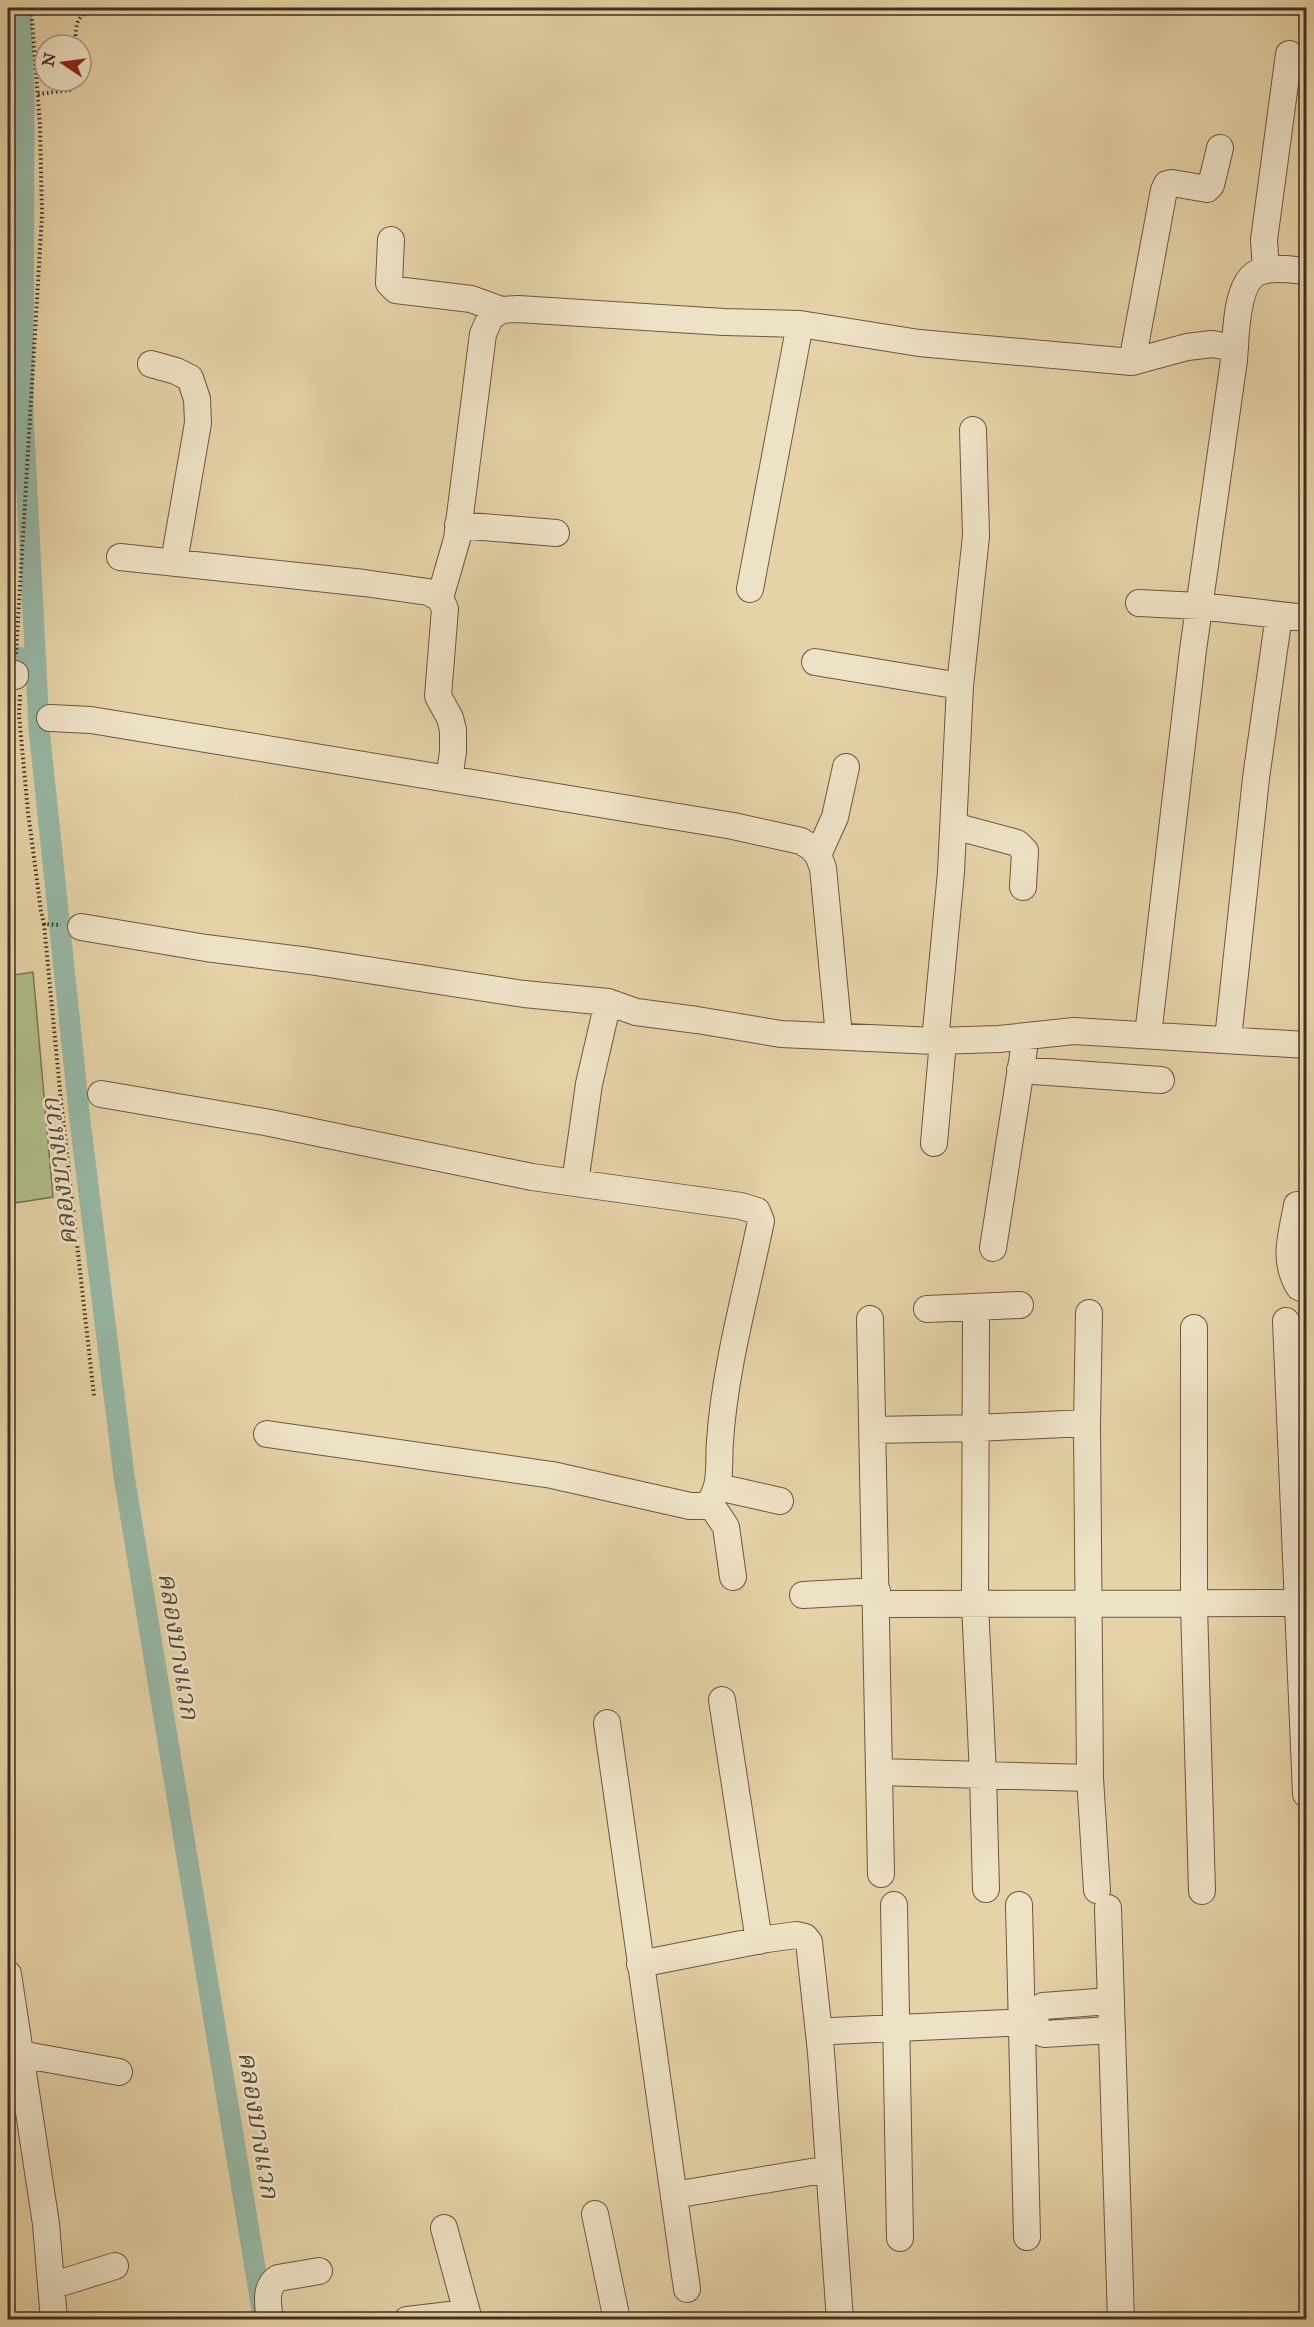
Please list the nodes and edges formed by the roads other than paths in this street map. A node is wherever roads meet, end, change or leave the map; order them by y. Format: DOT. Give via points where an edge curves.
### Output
graph roads {
  1 [pos="1289,54"];
  2 [pos="1220,148"];
  3 [pos="391,240"];
  4 [pos="1266,270"];
  5 [pos="1306,271"];
  6 [pos="501,310"];
  7 [pos="800,324"];
  8 [pos="1235,348"];
  9 [pos="1132,362"];
  10 [pos="151,364"];
  11 [pos="973,430"];
  12 [pos="458,525"];
  13 [pos="556,533"];
  14 [pos="120,557"];
  15 [pos="174,562"];
  16 [pos="750,589"];
  17 [pos="440,598"];
  18 [pos="1139,603"];
  19 [pos="1199,606"];
  20 [pos="1280,615"];
  21 [pos="1306,618"];
  22 [pos="815,662"];
  23 [pos="960,686"];
  24 [pos="39,716"];
  25 [pos="846,767"];
  26 [pos="449,779"];
  27 [pos="954,826"];
  28 [pos="818,855"];
  29 [pos="1023,887"];
  30 [pos="81,927"];
  31 [pos="608,1002"];
  32 [pos="1026,1035"];
  33 [pos="1148,1035"];
  34 [pos="838,1036"];
  35 [pos="1228,1039"];
  36 [pos="939,1041"];
  37 [pos="1306,1045"];
  38 [pos="1020,1070"];
  39 [pos="1161,1080"];
  40 [pos="101,1094"];
  41 [pos="934,1143"];
  42 [pos="575,1183"];
  43 [pos="1297,1204"];
  44 [pos="993,1248"];
  45 [pos="1306,1290"];
  46 [pos="1020,1305"];
  47 [pos="976,1308"];
  48 [pos="927,1309"];
  49 [pos="1089,1312"];
  50 [pos="870,1319"];
  51 [pos="1286,1321"];
  52 [pos="1194,1328"];
  53 [pos="1087,1423"];
  54 [pos="976,1428"];
  55 [pos="873,1430"];
  56 [pos="267,1434"];
  57 [pos="714,1495"];
  58 [pos="780,1501"];
  59 [pos="733,1577"];
  60 [pos="803,1595"];
  61 [pos="877,1597"];
  62 [pos="1090,1603"];
  63 [pos="1297,1603"];
  64 [pos="975,1604"];
  65 [pos="1194,1605"];
  66 [pos="722,1700"];
  67 [pos="607,1723"];
  68 [pos="879,1772"];
  69 [pos="983,1775"];
  70 [pos="1090,1778"];
  71 [pos="1306,1794"];
  72 [pos="881,1874"];
  73 [pos="986,1889"];
  74 [pos="1202,1891"];
  75 [pos="894,1905"];
  76 [pos="1019,1905"];
  77 [pos="759,1941"];
  78 [pos="640,1964"];
  79 [pos="8,1974"];
  80 [pos="1110,2001"];
  81 [pos="1025,2022"];
  82 [pos="896,2028"];
  83 [pos="1111,2030"];
  84 [pos="832,2031"];
  85 [pos="20,2054"];
  86 [pos="118,2072"];
  87 [pos="829,2169"];
  88 [pos="674,2195"];
  89 [pos="595,2214"];
  90 [pos="444,2228"];
  91 [pos="1027,2237"];
  92 [pos="900,2238"];
  93 [pos="114,2266"];
  94 [pos="319,2271"];
  95 [pos="51,2286"];
  96 [pos="687,2289"];
  97 [pos="468,2316"];
  98 [pos="54,2319"];
  99 [pos="270,2319"];
  100 [pos="407,2319"];
  101 [pos="617,2319"];
  102 [pos="840,2319"];
  103 [pos="1121,2319"];
  1 -- 4 [label="street" via="1264,240"];
  2 -- 9 [label="street" via="1207,189 1172,183 1164,190"];
  3 -- 6 [label="street" via="389,283 396,290 471,299"];
  4 -- 5 [label="street"];
  4 -- 8 [label="street" via="1252,275 1244,288"];
  6 -- 7 [label="street"];
  6 -- 12 [label="street" via="490,318 483,334"];
  7 -- 9 [label="street" via="919,343"];
  7 -- 16 [label="street"];
  8 -- 9 [label="street" via="1212,344 1186,347"];
  8 -- 19 [label="street"];
  10 -- 15 [label="street" via="190,378 197,399 198,423"];
  11 -- 23 [label="street" via="976,536"];
  12 -- 13 [label="street"];
  12 -- 17 [label="street"];
  14 -- 15 [label="street"];
  15 -- 17 [label="street" via="407,589"];
  17 -- 26 [label="street" via="445,609 438,696 453,730"];
  18 -- 19 [label="street"];
  19 -- 20 [label="street"];
  19 -- 33 [label="street"];
  20 -- 21 [label="street"];
  20 -- 35 [label="street" via="1256,778"];
  22 -- 23 [label="street"];
  23 -- 27 [label="street"];
  24 -- 26 [label="street" via="91,720"];
  25 -- 28 [label="street" via="835,818"];
  26 -- 28 [label="street" via="734,826 801,841"];
  27 -- 29 [label="street" via="1017,843 1025,851"];
  27 -- 36 [label="street"];
  28 -- 34 [label="street" via="823,868"];
  30 -- 31 [label="street" via="524,994"];
  31 -- 34 [label="street" via="636,1012 781,1034"];
  31 -- 42 [label="street" via="589,1084"];
  32 -- 33 [label="street" via="1074,1031"];
  32 -- 36 [label="street"];
  32 -- 38 [label="street"];
  33 -- 35 [label="street"];
  34 -- 36 [label="street"];
  35 -- 37 [label="street"];
  36 -- 41 [label="street"];
  38 -- 39 [label="street"];
  38 -- 44 [label="street"];
  40 -- 42 [label="street"];
  42 -- 57 [label="street" via="758,1211 761,1221 725,1391"];
  43 -- 45 [label="street" via="1288,1257 1292,1275 1299,1287"];
  46 -- 47 [label="street"];
  47 -- 48 [label="street"];
  47 -- 54 [label="street"];
  49 -- 53 [label="street"];
  50 -- 55 [label="street"];
  51 -- 63 [label="street"];
  52 -- 65 [label="street"];
  53 -- 54 [label="street"];
  53 -- 62 [label="street"];
  54 -- 55 [label="street"];
  54 -- 64 [label="street"];
  55 -- 61 [label="street"];
  56 -- 57 [label="street" via="552,1475 690,1506 707,1506"];
  57 -- 58 [label="street"];
  57 -- 59 [label="street" via="726,1527"];
  60 -- 61 [label="street"];
  61 -- 64 [label="street"];
  61 -- 68 [label="street"];
  62 -- 64 [label="street"];
  62 -- 65 [label="street"];
  62 -- 70 [label="street"];
  63 -- 65 [label="street"];
  63 -- 71 [label="street"];
  64 -- 69 [label="street"];
  65 -- 74 [label="street"];
  66 -- 77 [label="street"];
  67 -- 78 [label="street"];
  68 -- 69 [label="street"];
  68 -- 72 [label="street"];
  69 -- 70 [label="street"];
  69 -- 73 [label="street"];
  70 -- 80 [label="street"];
  75 -- 82 [label="street"];
  76 -- 81 [label="street"];
  77 -- 78 [label="street"];
  77 -- 87 [label="street" via="796,1935 809,1942"];
  78 -- 88 [label="street"];
  79 -- 85 [label="street"];
  80 -- 81 [label="street" via="1043,2006"];
  80 -- 83 [label="street"];
  81 -- 82 [label="street"];
  81 -- 83 [label="street" via="1044,2034"];
  81 -- 91 [label="street"];
  82 -- 84 [label="street"];
  82 -- 92 [label="street"];
  83 -- 103 [label="street"];
  85 -- 86 [label="street"];
  85 -- 95 [label="street" via="46,2224"];
  87 -- 88 [label="street"];
  87 -- 102 [label="street"];
  88 -- 96 [label="street"];
  89 -- 101 [label="street"];
  90 -- 97 [label="street"];
  93 -- 95 [label="street"];
  94 -- 99 [label="street" via="273,2281 268,2292"];
  95 -- 98 [label="street"];
  97 -- 100 [label="street"];
}
